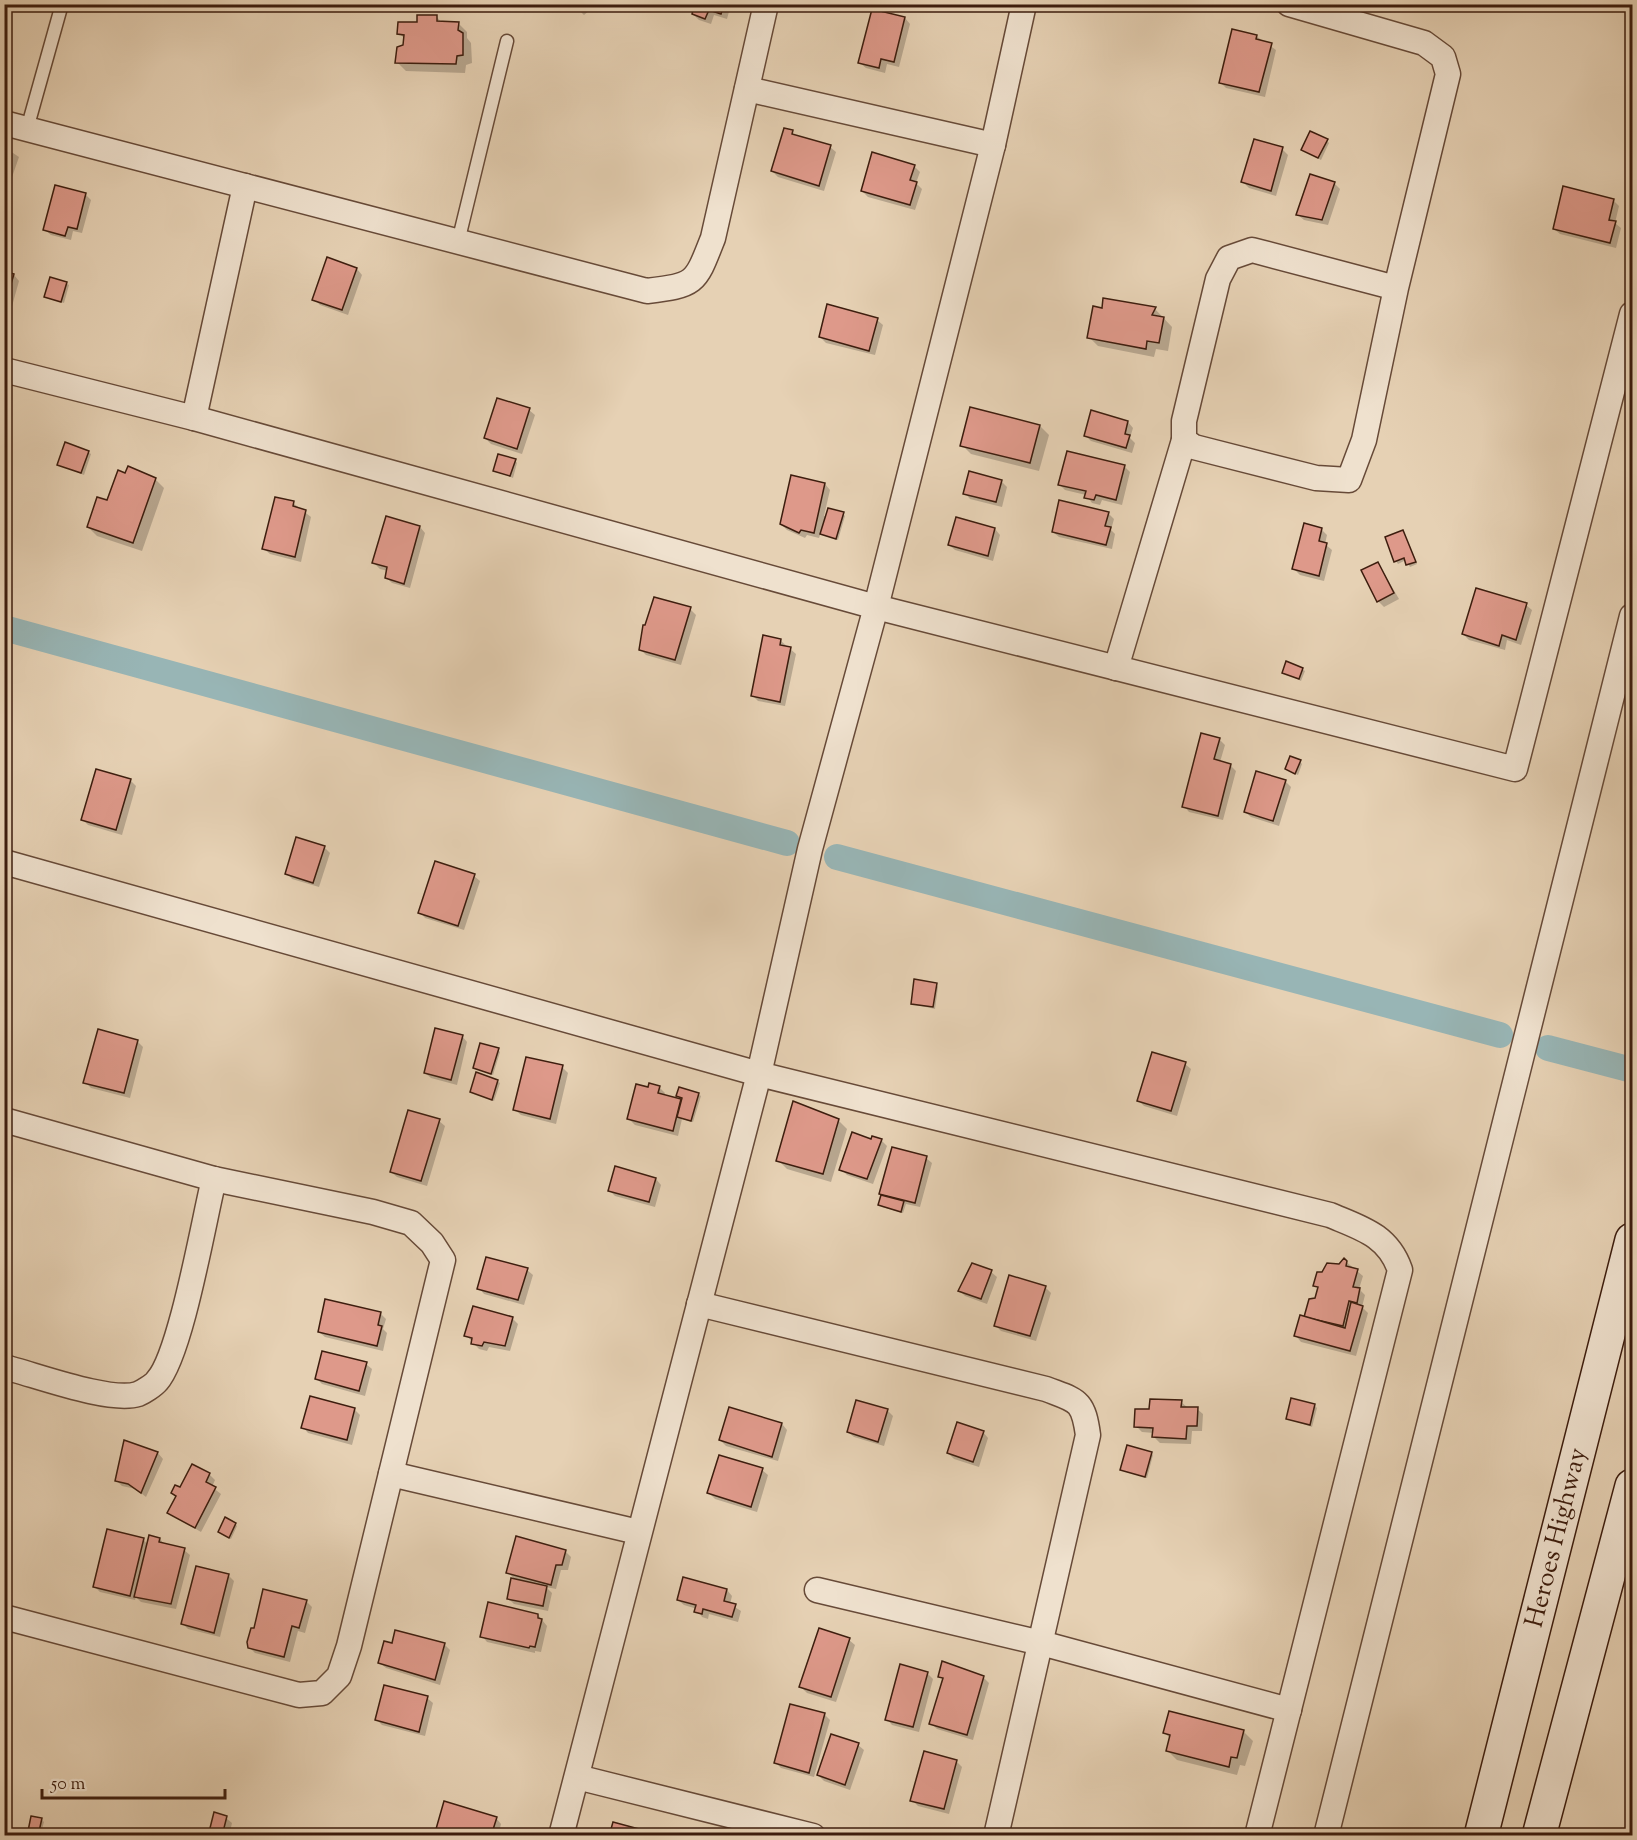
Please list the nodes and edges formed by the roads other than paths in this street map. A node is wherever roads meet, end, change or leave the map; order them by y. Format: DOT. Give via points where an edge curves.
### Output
graph roads {
  1 [pos="62,4"];
  2 [pos="766,4"];
  3 [pos="1024,4"];
  4 [pos="1289,4"];
  5 [pos="507,41"];
  6 [pos="747,89"];
  7 [pos="16,126"];
  8 [pos="993,146"];
  9 [pos="245,186"];
  10 [pos="458,242"];
  11 [pos="1396,288"];
  12 [pos="1632,315"];
  13 [pos="4,370"];
  14 [pos="194,418"];
  15 [pos="1184,440"];
  16 [pos="876,607"];
  17 [pos="1632,616"];
  18 [pos="1116,668"];
  19 [pos="4,862"];
  20 [pos="759,1074"];
  21 [pos="4,1120"];
  22 [pos="214,1179"];
  23 [pos="1632,1240"];
  24 [pos="699,1304"];
  25 [pos="4,1367"];
  26 [pos="391,1474"];
  27 [pos="1632,1486"];
  28 [pos="638,1532"];
  29 [pos="817,1590"];
  30 [pos="4,1617"];
  31 [pos="1041,1643"];
  32 [pos="1289,1710"];
  33 [pos="577,1777"];
  34 [pos="561,1836"];
  35 [pos="813,1836"];
  36 [pos="996,1836"];
  37 [pos="1257,1836"];
  38 [pos="1326,1836"];
  39 [pos="1481,1836"];
  40 [pos="1539,1836"];
  1 -- 7 [label="lane"];
  2 -- 6 [label="street"];
  3 -- 8 [label="street"];
  4 -- 11 [label="street" via="1424,43 1443,57 1448,74"];
  5 -- 10 [label="lane"];
  6 -- 8 [label="street"];
  6 -- 10 [label="street" via="713,238 699,275 679,287 647,291"];
  7 -- 9 [label="street"];
  8 -- 16 [label="street"];
  9 -- 10 [label="street"];
  9 -- 14 [label="street"];
  11 -- 15 [label="street" via="1252,250 1228,258 1218,279 1184,421"];
  11 -- 15 [label="street" via="1364,440 1349,480 1316,478 1194,447"];
  12 -- 18 [label="street" via="1515,769"];
  13 -- 14 [label="street"];
  14 -- 16 [label="street"];
  15 -- 18 [label="street"];
  16 -- 18 [label="street"];
  16 -- 20 [label="street" via="810,849"];
  17 -- 38 [label="street"];
  19 -- 20 [label="street"];
  20 -- 24 [label="street"];
  20 -- 32 [label="street" via="1330,1215 1369,1231 1394,1252 1400,1269"];
  21 -- 22 [label="street"];
  22 -- 25 [label="street" via="179,1329 157,1382 138,1394 111,1396"];
  22 -- 26 [label="street" via="411,1223 443,1260"];
  23 -- 39 [label="main road, Heroes Highway"];
  24 -- 28 [label="street"];
  24 -- 31 [label="street" via="1046,1389 1075,1400 1085,1411 1088,1435"];
  26 -- 28 [label="street"];
  26 -- 30 [label="street" via="349,1646 339,1676 322,1693 300,1695"];
  27 -- 40 [label="main road"];
  28 -- 33 [label="street"];
  29 -- 31 [label="street"];
  31 -- 32 [label="street"];
  31 -- 36 [label="street"];
  32 -- 37 [label="street"];
  33 -- 34 [label="street"];
  33 -- 35 [label="street"];
}
